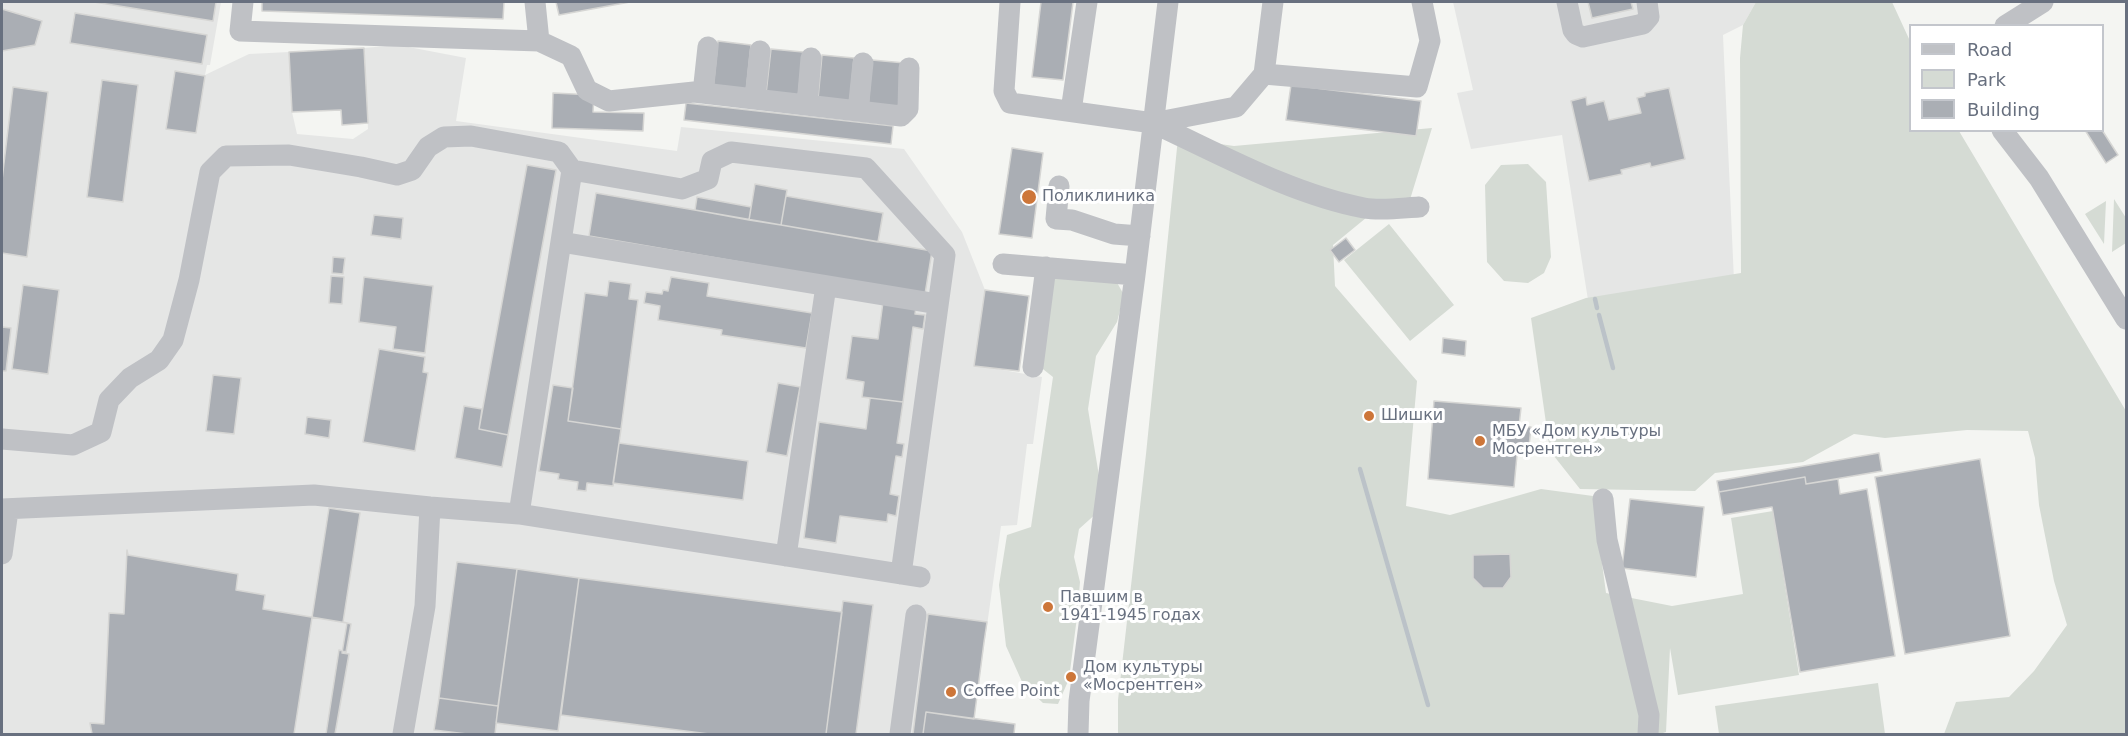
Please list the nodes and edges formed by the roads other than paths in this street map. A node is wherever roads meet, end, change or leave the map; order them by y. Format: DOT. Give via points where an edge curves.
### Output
graph roads {
  1 [pos="243,2"];
  2 [pos="536,2"];
  3 [pos="1010,2"];
  4 [pos="1087,2"];
  5 [pos="1167,2"];
  6 [pos="1273,2"];
  7 [pos="1422,2"];
  8 [pos="1567,2"];
  9 [pos="1647,2"];
  10 [pos="2043,2"];
  11 [pos="2009,24"];
  12 [pos="539,41"];
  13 [pos="708,47"];
  14 [pos="760,51"];
  15 [pos="811,58"];
  16 [pos="863,63"];
  17 [pos="909,69"];
  18 [pos="1264,74"];
  19 [pos="702,93"];
  20 [pos="755,98"];
  21 [pos="807,105"];
  22 [pos="858,111"];
  23 [pos="1071,111"];
  24 [pos="1153,123"];
  25 [pos="2004,132"];
  26 [pos="572,170"];
  27 [pos="1059,186"];
  28 [pos="1419,207"];
  29 [pos="1140,236"];
  30 [pos="561,242"];
  31 [pos="1003,264"];
  32 [pos="1046,267"];
  33 [pos="1135,275"];
  34 [pos="826,286"];
  35 [pos="938,304"];
  36 [pos="2127,320"];
  37 [pos="1033,367"];
  38 [pos="2,439"];
  39 [pos="1603,499"];
  40 [pos="430,507"];
  41 [pos="5,510"];
  42 [pos="519,514"];
  43 [pos="2,554"];
  44 [pos="786,556"];
  45 [pos="916,615"];
  46 [pos="403,735"];
  47 [pos="900,735"];
  48 [pos="1078,735"];
  49 [pos="1647,735"];
  1 -- 12 [label="street" via="240,31"];
  2 -- 12 [label="street"];
  3 -- 23 [label="street" via="1004,91 1010,103"];
  4 -- 23 [label="street"];
  5 -- 24 [label="street"];
  6 -- 18 [label="street"];
  7 -- 18 [label="street" via="1430,41 1417,87"];
  8 -- 9 [label="street" via="1573,30 1583,37 1643,24 1649,17"];
  10 -- 11 [label="street"];
  12 -- 19 [label="street" via="571,57 587,90 609,101"];
  13 -- 19 [label="street"];
  14 -- 20 [label="street"];
  15 -- 21 [label="street"];
  16 -- 22 [label="street"];
  17 -- 22 [label="street" via="913,109 901,116"];
  18 -- 24 [label="street" via="1236,107"];
  19 -- 20 [label="street"];
  20 -- 21 [label="street"];
  21 -- 22 [label="street"];
  23 -- 24 [label="street"];
  24 -- 28 [label="street" via="1314,194 1366,208"];
  24 -- 29 [label="street"];
  25 -- 36 [label="street" via="2039,178"];
  26 -- 30 [label="street"];
  26 -- 35 [label="street" via="682,189 708,179 712,161 731,152 866,168 945,255"];
  26 -- 38 [label="street" via="559,152 471,136 444,137 428,147 412,170 397,175 289,155 226,156 210,172 173,340 159,360 130,378 109,400 101,432 73,445"];
  27 -- 29 [label="street" via="1056,219 1072,220 1114,234"];
  29 -- 33 [label="street"];
  30 -- 34 [label="street"];
  30 -- 42 [label="street"];
  31 -- 32 [label="street"];
  32 -- 33 [label="street"];
  32 -- 37 [label="street"];
  33 -- 48 [label="street" via="1079,701"];
  34 -- 35 [label="street"];
  34 -- 44 [label="street"];
  35 -- 44 [label="street" via="911,575"];
  39 -- 49 [label="street" via="1607,540 1649,715"];
  40 -- 41 [label="street" via="314,495"];
  40 -- 42 [label="street"];
  40 -- 46 [label="street" via="425,606"];
  41 -- 43 [label="street"];
  42 -- 44 [label="street"];
  45 -- 47 [label="street"];
}
